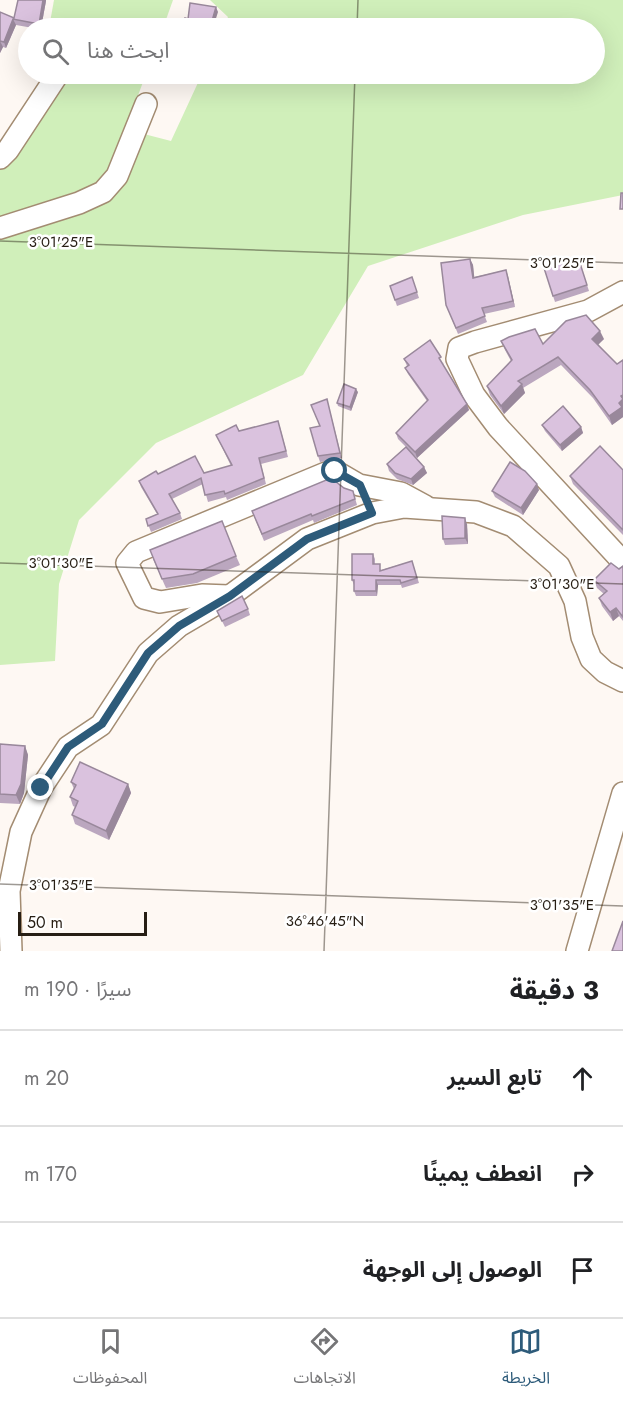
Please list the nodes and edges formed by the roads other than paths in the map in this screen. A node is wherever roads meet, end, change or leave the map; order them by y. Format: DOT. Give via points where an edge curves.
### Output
graph roads {
  1 [pos="51,84"];
  2 [pos="146,104"];
  3 [pos="0,158"];
  4 [pos="0,228"];
  5 [pos="623,292"];
  6 [pos="360,485"];
  7 [pos="432,509"];
  8 [pos="372,513"];
  9 [pos="623,562"];
  10 [pos="230,596"];
  11 [pos="623,681"];
  12 [pos="623,793"];
  13 [pos="11,951"];
  14 [pos="577,951"];
  1 -- 3 [label="street"];
  2 -- 4 [label="street" via="117,176 103,192"];
  5 -- 9 [label="street" via="588,310 459,348 457,359 474,395 498,427"];
  6 -- 7 [label="street" via="401,493"];
  6 -- 8 [label="street"];
  6 -- 10 [label="street" via="335,471 326,473 136,552 127,563 144,598 160,602 202,595"];
  7 -- 8 [label="street" via="404,507"];
  7 -- 11 [label="street" via="476,512 513,526 559,566 575,601 591,659"];
  8 -- 10 [label="street" via="307,539"];
  10 -- 13 [label="street" via="179,626 148,653 102,724 68,747 41,788 21,832 9,891"];
  12 -- 14 [label="street"];
}
